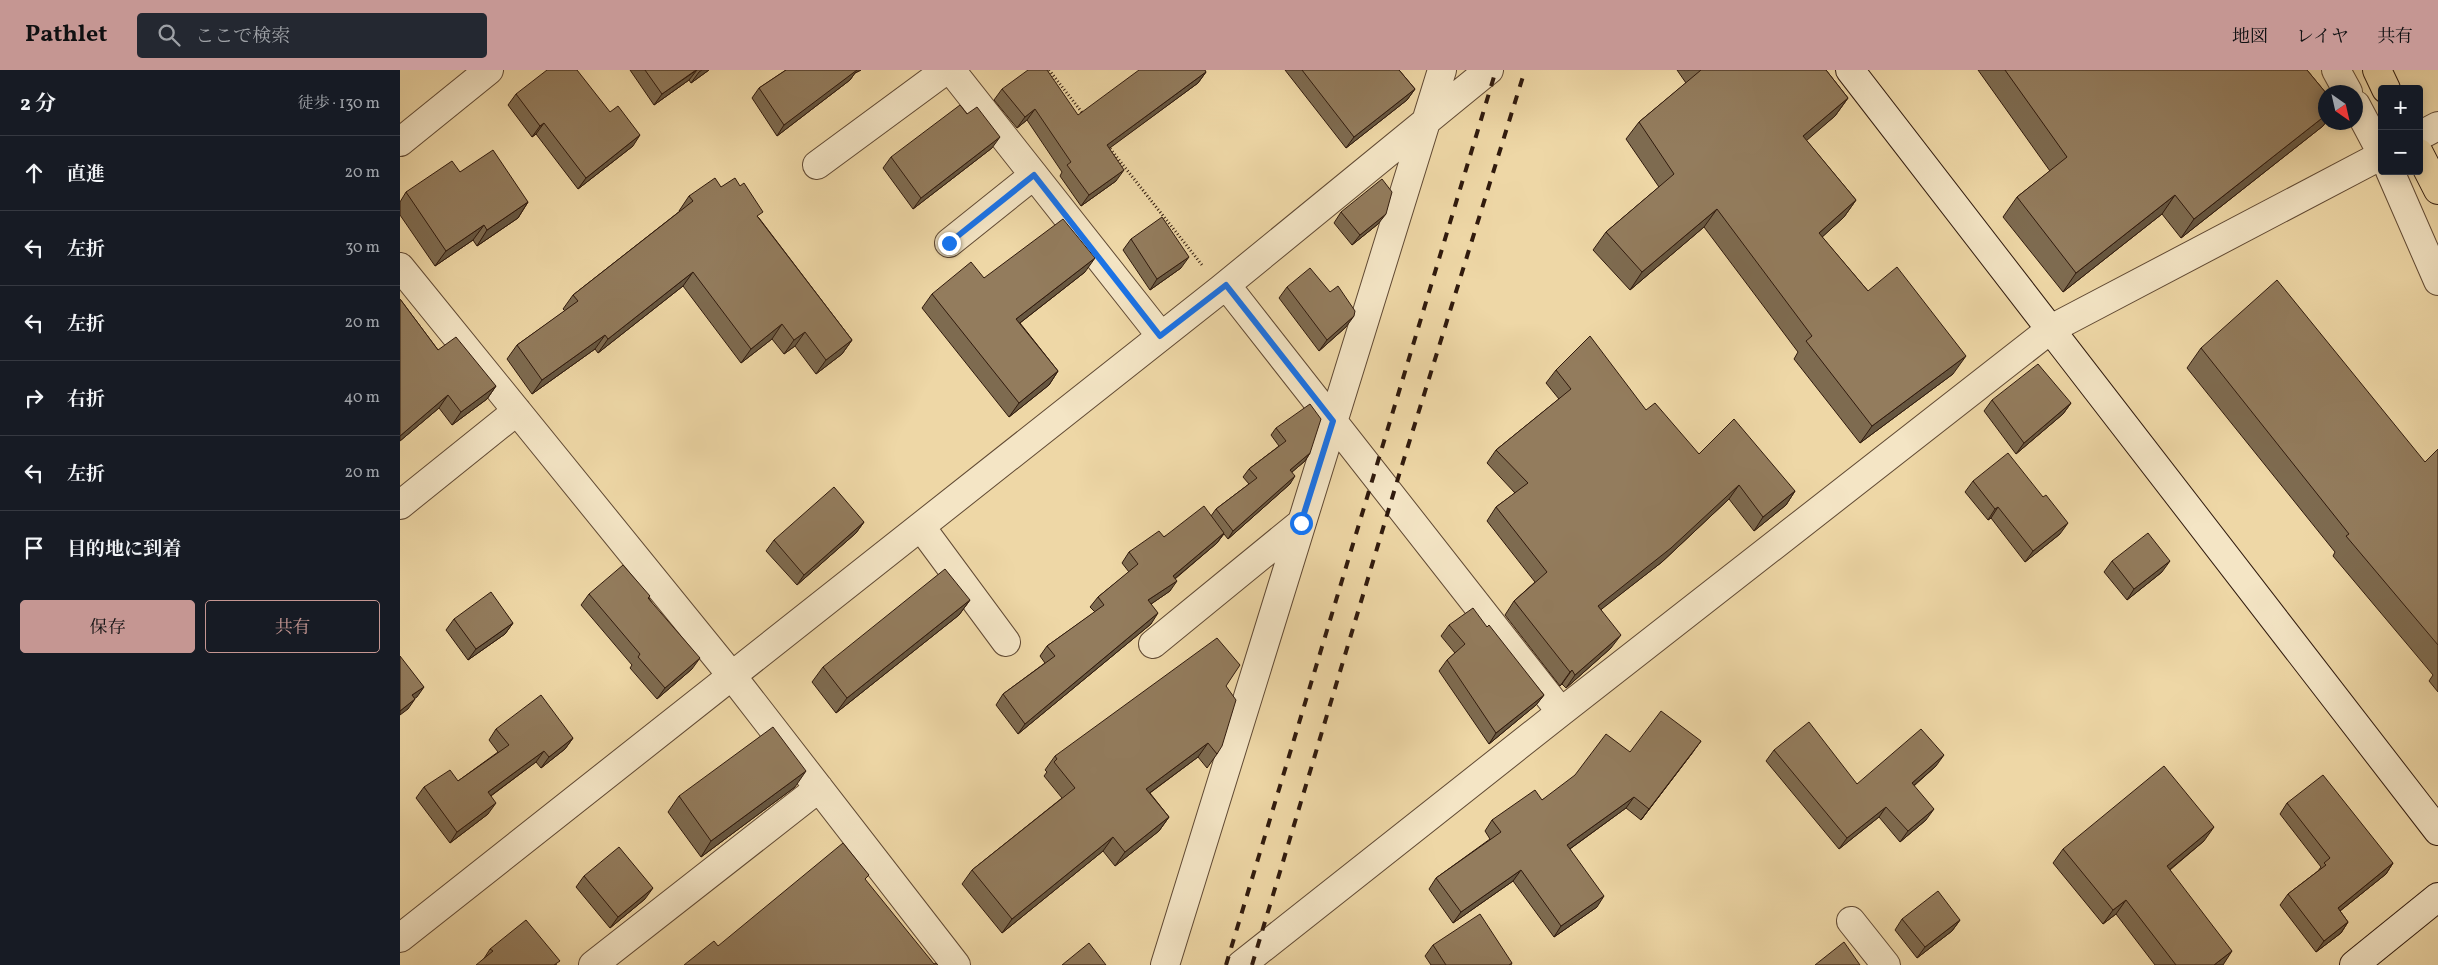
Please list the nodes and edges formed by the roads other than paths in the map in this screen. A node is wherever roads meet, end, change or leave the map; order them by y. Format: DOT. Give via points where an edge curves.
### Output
graph roads {
  1 [pos="490,70"];
  2 [pos="946,70"];
  3 [pos="951,70"];
  4 [pos="1442,70"];
  5 [pos="1489,70"];
  6 [pos="1850,70"];
  7 [pos="2336,70"];
  8 [pos="2377,70"];
  9 [pos="2344,85"];
  10 [pos="2384,85"];
  11 [pos="2363,118"];
  12 [pos="1427,120"];
  13 [pos="2438,126"];
  14 [pos="2423,134"];
  15 [pos="400,142"];
  16 [pos="2378,146"];
  17 [pos="2378,156"];
  18 [pos="2423,161"];
  19 [pos="817,165"];
  20 [pos="1034,175"];
  21 [pos="2392,175"];
  22 [pos="2438,190"];
  23 [pos="949,243"];
  24 [pos="400,267"];
  25 [pos="2438,280"];
  26 [pos="1223,287"];
  27 [pos="2051,329"];
  28 [pos="1160,336"];
  29 [pos="517,411"];
  30 [pos="1333,421"];
  31 [pos="400,505"];
  32 [pos="1301,523"];
  33 [pos="921,527"];
  34 [pos="1006,642"];
  35 [pos="1153,644"];
  36 [pos="732,676"];
  37 [pos="1561,712"];
  38 [pos="819,788"];
  39 [pos="2438,831"];
  40 [pos="2438,897"];
  41 [pos="1851,921"];
  42 [pos="400,938"];
  43 [pos="593,965"];
  44 [pos="956,965"];
  45 [pos="1165,965"];
  46 [pos="1242,965"];
  47 [pos="1886,965"];
  48 [pos="2354,965"];
  1 -- 15 [label="street"];
  2 -- 19 [label="street"];
  3 -- 20 [label="street"];
  4 -- 12 [label="street"];
  5 -- 12 [label="street"];
  6 -- 27 [label="street"];
  7 -- 9 [label="street"];
  8 -- 10 [label="highway"];
  11 -- 16 [label="street"];
  12 -- 26 [label="street"];
  12 -- 30 [label="street"];
  13 -- 14 [label="street"];
  17 -- 27 [label="street"];
  18 -- 22 [label="highway"];
  20 -- 23 [label="street"];
  20 -- 28 [label="street"];
  21 -- 25 [label="street"];
  24 -- 29 [label="street"];
  26 -- 28 [label="street"];
  26 -- 30 [label="street"];
  27 -- 37 [label="street"];
  27 -- 39 [label="street"];
  28 -- 33 [label="street"];
  29 -- 31 [label="street"];
  29 -- 36 [label="street"];
  30 -- 32 [label="street"];
  30 -- 37 [label="street"];
  32 -- 35 [label="street"];
  32 -- 45 [label="street"];
  33 -- 34 [label="street"];
  33 -- 36 [label="street"];
  36 -- 38 [label="street"];
  36 -- 42 [label="street"];
  37 -- 46 [label="street"];
  38 -- 43 [label="street"];
  38 -- 44 [label="street"];
  40 -- 48 [label="street"];
  41 -- 47 [label="street"];
}
